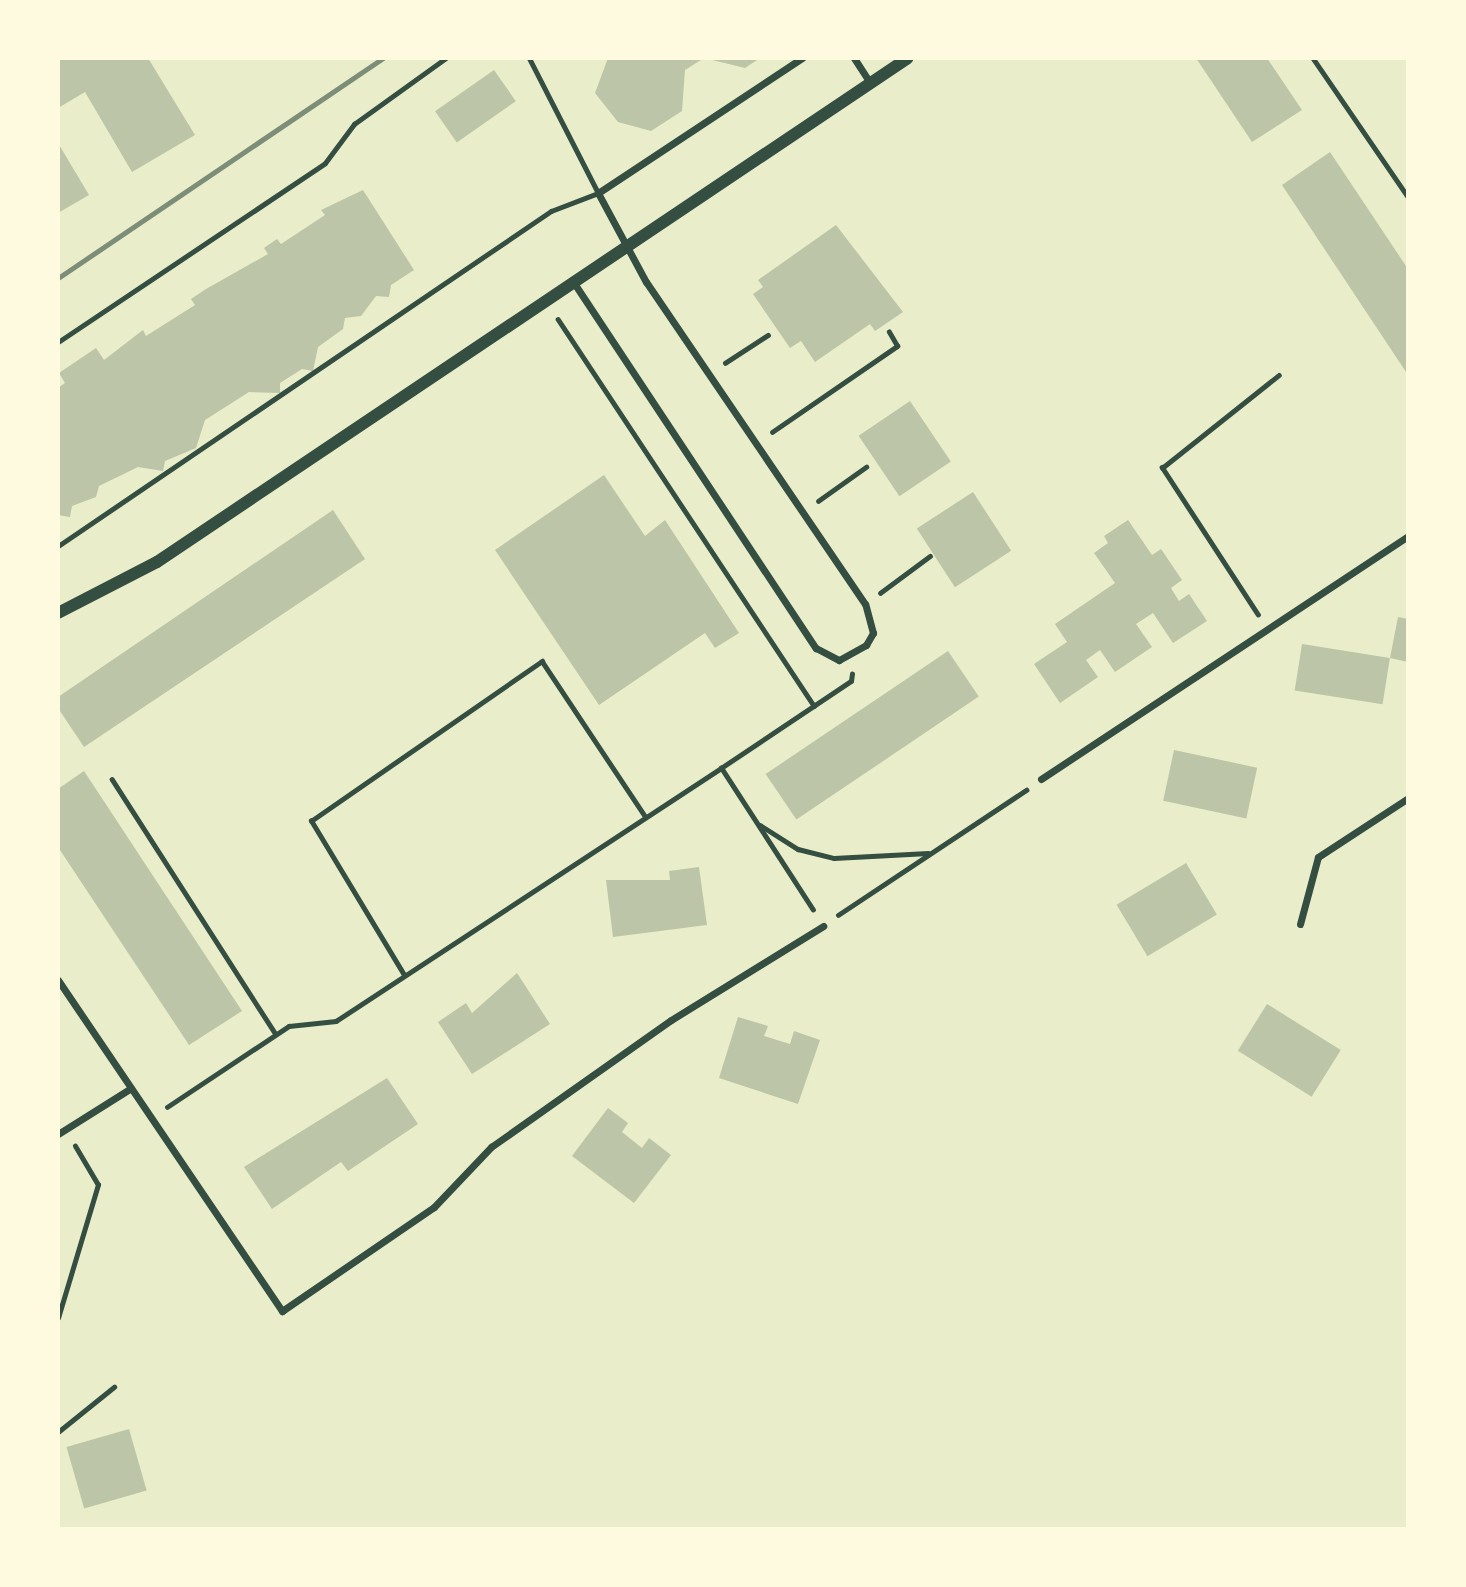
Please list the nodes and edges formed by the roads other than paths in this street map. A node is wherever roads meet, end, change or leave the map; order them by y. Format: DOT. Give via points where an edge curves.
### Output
graph roads {
  1 [pos="446,58"];
  2 [pos="529,58"];
  3 [pos="802,58"];
  4 [pos="854,58"];
  5 [pos="908,58"];
  6 [pos="870,83"];
  7 [pos="598,193"];
  8 [pos="630,244"];
  9 [pos="574,283"];
  10 [pos="58,342"];
  11 [pos="1408,536"];
  12 [pos="58,547"];
  13 [pos="58,613"];
  14 [pos="1041,779"];
  15 [pos="1408,798"];
  16 [pos="1300,924"];
  17 [pos="823,926"];
  18 [pos="58,980"];
  19 [pos="131,1088"];
  20 [pos="58,1134"];
  1 -- 10 [label="lane" via="354,124 325,163"];
  2 -- 7 [label="lane"];
  3 -- 7 [label="street"];
  4 -- 6 [label="street"];
  5 -- 6 [label="street"];
  6 -- 8 [label="street"];
  7 -- 8 [label="street"];
  7 -- 12 [label="lane" via="551,211"];
  8 -- 9 [label="street"];
  8 -- 9 [label="street" via="646,282 865,604 873,634 853,655 826,658 816,648"];
  9 -- 13 [label="street" via="157,562"];
  11 -- 14 [label="street"];
  15 -- 16 [label="street" via="1318,858"];
  17 -- 19 [label="street" via="671,1020 491,1147 434,1208 282,1311"];
  18 -- 19 [label="street"];
  19 -- 20 [label="street"];
}
